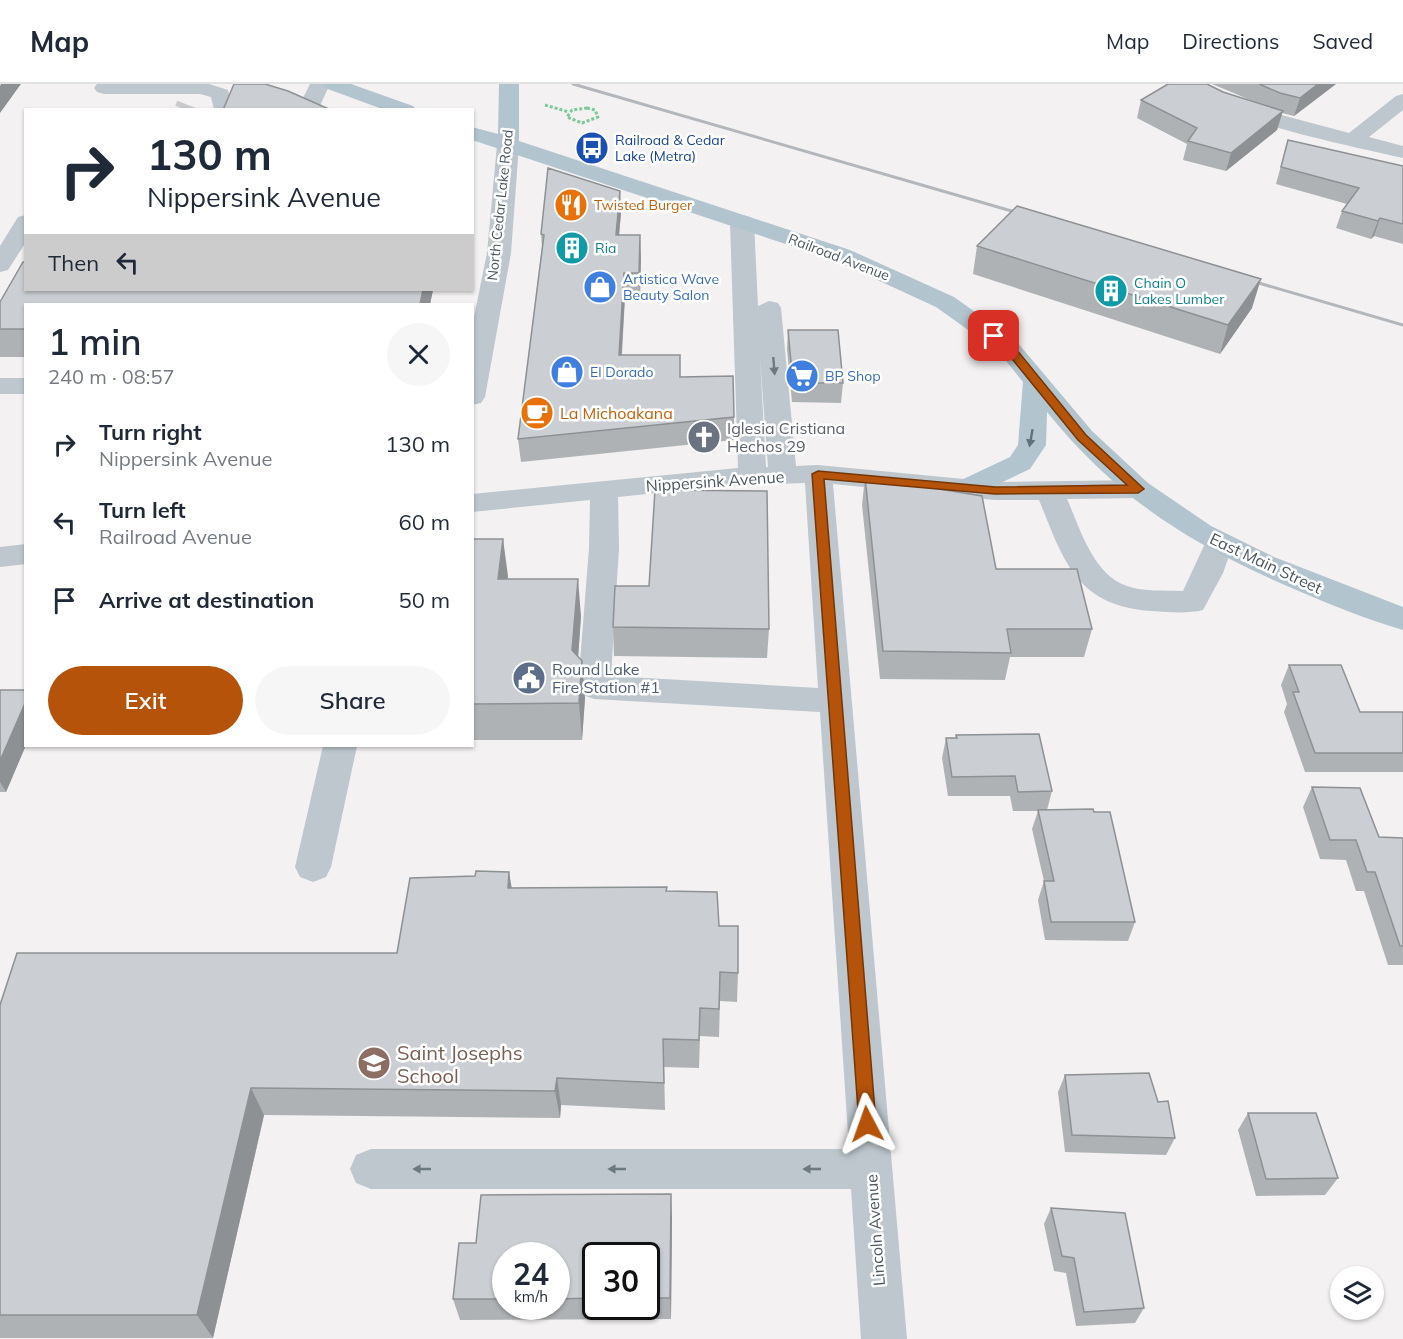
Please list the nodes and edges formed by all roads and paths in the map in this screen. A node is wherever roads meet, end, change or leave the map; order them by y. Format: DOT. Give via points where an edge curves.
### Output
graph roads {
  1 [pos="320,84"];
  2 [pos="332,84"];
  3 [pos="509,84"];
  4 [pos="1191,84"];
  5 [pos="102,91"];
  6 [pos="203,98"];
  7 [pos="1403,100"];
  8 [pos="545,105"];
  9 [pos="308,108"];
  10 [pos="400,108"];
  11 [pos="569,112"];
  12 [pos="474,133"];
  13 [pos="1354,140"];
  14 [pos="508,145"];
  15 [pos="1403,152"];
  16 [pos="742,222"];
  17 [pos="24,226"];
  18 [pos="474,253"];
  19 [pos="499,253"];
  20 [pos="8,258"];
  21 [pos="769,308"];
  22 [pos="1036,380"];
  23 [pos="24,386"];
  24 [pos="474,386"];
  25 [pos="0,387"];
  26 [pos="800,475"];
  27 [pos="752,477"];
  28 [pos="967,488"];
  29 [pos="604,489"];
  30 [pos="1138,489"];
  31 [pos="1049,490"];
  32 [pos="474,502"];
  33 [pos="1219,542"];
  34 [pos="1403,619"];
  35 [pos="835,701"];
  36 [pos="340,747"];
  37 [pos="313,867"];
  38 [pos="371,1169"];
  39 [pos="871,1169"];
  40 [pos="884,1339"];
  1 -- 9 [label="street"];
  2 -- 10 [label="main road"];
  3 -- 14 [label="main road, North Cedar Lake Road"];
  4 -- 13 [label="street" via="1241,108"];
  5 -- 6 [label="street"];
  7 -- 13 [label="street"];
  8 -- 11 [label="path"];
  11 -- 11 [label="path" via="569,119 581,123 599,115 587,108"];
  12 -- 14 [label="main road, Railroad Avenue"];
  13 -- 15 [label="street"];
  14 -- 16 [label="main road, Railroad Avenue"];
  14 -- 19 [label="street, North Cedar Lake Road"];
  16 -- 22 [label="main road, Railroad Avenue" via="842,255 945,302 1008,347"];
  16 -- 27 [label="street"];
  17 -- 20 [label="street"];
  18 -- 19 [label="street"];
  19 -- 24 [label="street, North Cedar Lake Road"];
  21 -- 26 [label="street, Lincoln Avenue, one-way"];
  22 -- 28 [label="main road, one-way" via="1032,444 1026,454 1020,463"];
  22 -- 30 [label="main road, Railroad Avenue" via="1082,437"];
  23 -- 25 [label="street"];
  26 -- 27 [label="street, Nippersink Avenue"];
  26 -- 28 [label="street, Nippersink Avenue"];
  26 -- 35 [label="street, Lincoln Avenue"];
  27 -- 29 [label="street, Nippersink Avenue"];
  28 -- 31 [label="street, Nippersink Avenue"];
  29 -- 32 [label="street, Nippersink Avenue"];
  29 -- 35 [label="street" via="594,687"];
  30 -- 31 [label="street, Nippersink Avenue"];
  30 -- 33 [label="main road, East Main Street"];
  31 -- 33 [label="street" via="1089,574 1106,589 1136,598 1192,602"];
  33 -- 34 [label="main road, East Main Street" via="1324,590"];
  35 -- 39 [label="street, Lincoln Avenue"];
  36 -- 37 [label="street"];
  39 -- 38 [label="street, one-way"];
  39 -- 40 [label="street, Lincoln Avenue"];
}
